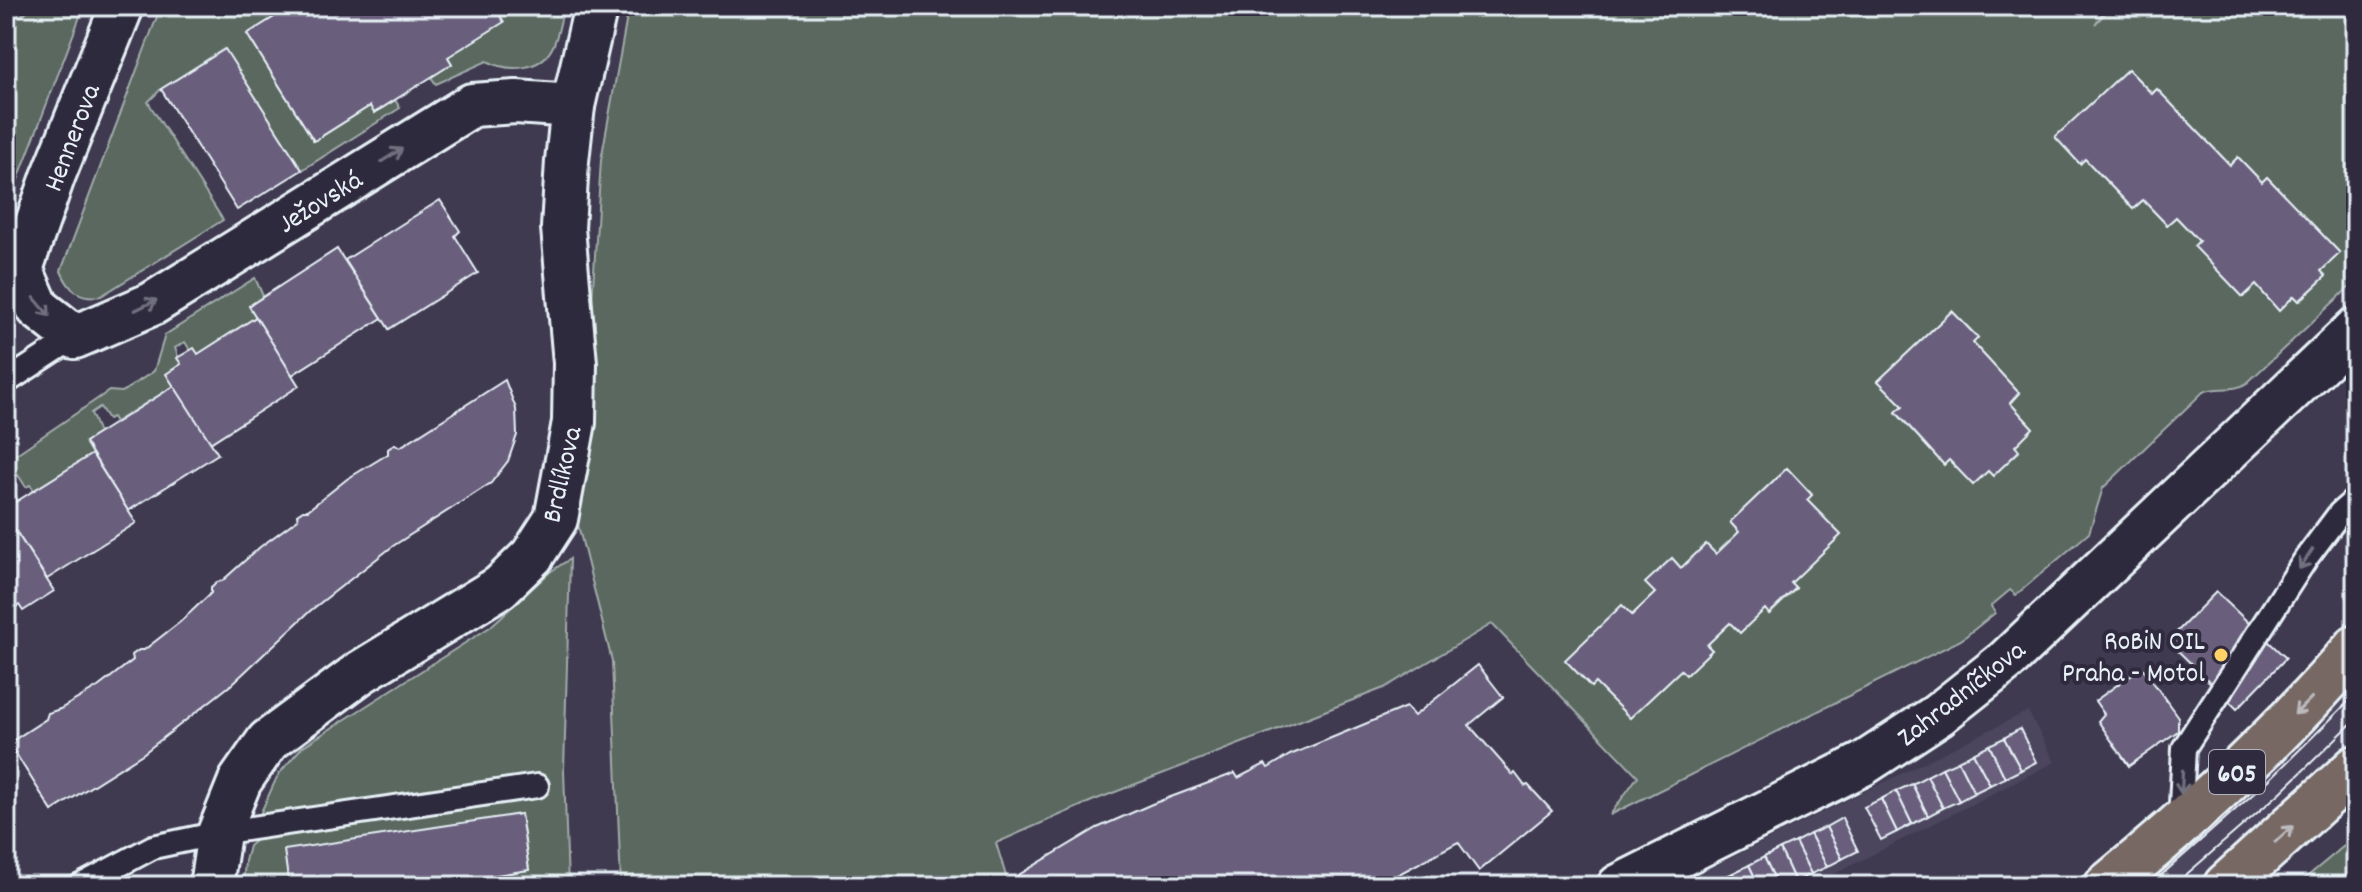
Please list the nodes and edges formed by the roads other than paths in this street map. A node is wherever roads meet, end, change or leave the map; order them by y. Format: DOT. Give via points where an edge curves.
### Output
graph roads {
  1 [pos="122,6"];
  2 [pos="596,6"];
  3 [pos="573,106"];
  4 [pos="13,274"];
  5 [pos="2356,329"];
  6 [pos="75,337"];
  7 [pos="6,382"];
  8 [pos="2356,499"];
  9 [pos="2356,648"];
  10 [pos="2356,768"];
  11 [pos="537,786"];
  12 [pos="2180,826"];
  13 [pos="219,833"];
  14 [pos="80,886"];
  15 [pos="211,886"];
  16 [pos="1619,886"];
  17 [pos="2107,886"];
  18 [pos="2226,886"];
  1 -- 4 [label="street, Hennerova"];
  2 -- 3 [label="street, Brdlíkova"];
  6 -- 3 [label="street, Ježovská, one-way" via="152,304 472,105"];
  3 -- 13 [label="street, Brdlíkova" via="563,228 575,363 574,422 556,519 532,556 500,587 361,672 268,741 240,781"];
  4 -- 6 [label="street, one-way" via="38,308"];
  5 -- 16 [label="street, Zahradníčkova" via="2006,661 1938,715 1863,764"];
  6 -- 7 [label="lane, Ježovská"];
  8 -- 12 [label="lane, one-way" via="2307,557 2184,748"];
  9 -- 12 [label="main road, 605, one-way"];
  18 -- 10 [label="main road, one-way"];
  11 -- 13 [label="lane"];
  12 -- 17 [label="main road, 605"];
  13 -- 14 [label="lane" via="153,847"];
  13 -- 15 [label="street, Brdlíkova"];
}
